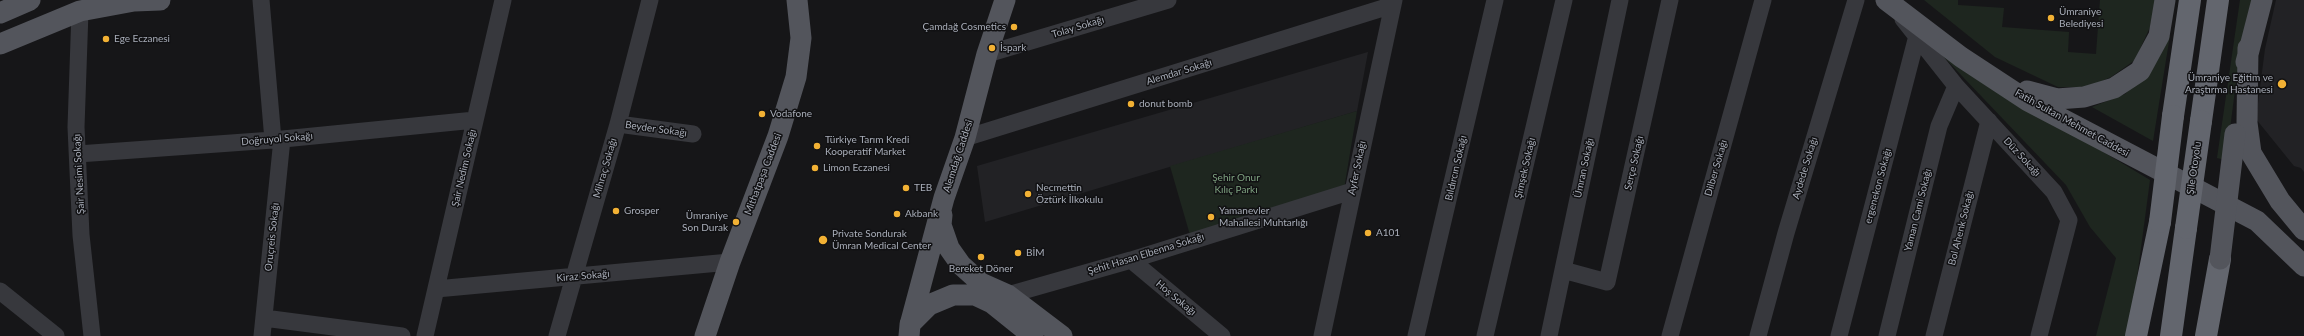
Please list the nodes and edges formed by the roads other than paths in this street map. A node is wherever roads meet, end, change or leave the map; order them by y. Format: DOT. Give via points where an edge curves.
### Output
graph roads {
  1 [pos="30,0"];
  2 [pos="160,0"];
  3 [pos="261,0"];
  4 [pos="503,0"];
  5 [pos="650,0"];
  6 [pos="1005,0"];
  7 [pos="1168,0"];
  8 [pos="1495,0"];
  9 [pos="1564,0"];
  10 [pos="1620,0"];
  11 [pos="1670,0"];
  12 [pos="1763,0"];
  13 [pos="1856,0"];
  14 [pos="2165,0"];
  15 [pos="2180,0"];
  16 [pos="2190,0"];
  17 [pos="2218,0"];
  18 [pos="2262,0"];
  19 [pos="796,2"];
  20 [pos="1393,3"];
  21 [pos="1890,3"];
  22 [pos="80,5"];
  23 [pos="0,12"];
  24 [pos="1917,36"];
  25 [pos="0,44"];
  26 [pos="2248,48"];
  27 [pos="987,54"];
  28 [pos="2002,84"];
  29 [pos="1956,86"];
  30 [pos="2173,116"];
  31 [pos="475,120"];
  32 [pos="1989,121"];
  33 [pos="618,124"];
  34 [pos="693,134"];
  35 [pos="965,138"];
  36 [pos="278,139"];
  37 [pos="78,154"];
  38 [pos="1352,191"];
  39 [pos="944,198"];
  40 [pos="2160,222"];
  41 [pos="2304,230"];
  42 [pos="2220,259"];
  43 [pos="1131,260"];
  44 [pos="730,262"];
  45 [pos="2304,266"];
  46 [pos="1563,270"];
  47 [pos="574,277"];
  48 [pos="436,289"];
  49 [pos="0,291"];
  50 [pos="1008,295"];
  51 [pos="264,318"];
  52 [pos="909,330"];
  53 [pos="56,336"];
  54 [pos="92,336"];
  55 [pos="262,336"];
  56 [pos="402,336"];
  57 [pos="424,336"];
  58 [pos="557,336"];
  59 [pos="705,336"];
  60 [pos="1033,336"];
  61 [pos="1062,336"];
  62 [pos="1222,336"];
  63 [pos="1322,336"];
  64 [pos="1416,336"];
  65 [pos="1486,336"];
  66 [pos="1549,336"];
  67 [pos="1670,336"];
  68 [pos="1758,336"];
  69 [pos="1839,336"];
  70 [pos="1887,336"];
  71 [pos="1934,336"];
  72 [pos="2039,336"];
  73 [pos="2136,336"];
  74 [pos="2144,336"];
  75 [pos="2171,336"];
  76 [pos="2206,336"];
  77 [pos="2214,336"];
  1 -- 23 [label="main road"];
  2 -- 22 [label="main road"];
  3 -- 36 [label="street, Oruçreis Sokağı"];
  4 -- 31 [label="street, Şair Nedim Sokağı"];
  5 -- 33 [label="street, Mihraç Sokağı"];
  6 -- 27 [label="main road, Alemdağ Caddesi"];
  7 -- 27 [label="street, Tolay Sokağı"];
  8 -- 64 [label="street, Bıldırcın Sokağı"];
  9 -- 65 [label="street, Şimşek Sokağı"];
  10 -- 46 [label="street, Ümran Sokağı"];
  11 -- 46 [label="street, Serçe Sokağı" via="1607,282"];
  12 -- 67 [label="street, Dilber Sokağı"];
  13 -- 68 [label="street, Aydede Sokağı"];
  14 -- 28 [label="main road" via="2159,36 2140,71 2114,88 2084,97 2057,99"];
  15 -- 30 [label="highway"];
  16 -- 30 [label="highway"];
  17 -- 75 [label="highway, Şile Otoyolu, bridge"];
  18 -- 26 [label="main road"];
  19 -- 44 [label="main road, Mithatpaşa Caddesi" via="801,38 796,77 778,136"];
  20 -- 35 [label="street, Alemdar Sokağı"];
  20 -- 38 [label="street, Ayfer Sokağı"];
  21 -- 24 [label="street, Düz Sokağı"];
  21 -- 28 [label="main road, Fatih Sultan Mehmet Caddesi"];
  22 -- 25 [label="main road"];
  22 -- 37 [label="street, Şair Nesimi Sokağı" via="76,127"];
  24 -- 29 [label="street, Düz Sokağı"];
  24 -- 69 [label="street, ergenekon Sokağı"];
  26 -- 41 [label="main road" via="2247,123 2251,153 2280,201"];
  26 -- 42 [label="main road, bridge"];
  27 -- 35 [label="main road, Alemdağ Caddesi"];
  28 -- 45 [label="main road, Fatih Sultan Mehmet Caddesi" via="2028,101 2257,221"];
  29 -- 32 [label="street, Düz Sokağı"];
  29 -- 70 [label="street, Yaman Cami Sokağı" via="1939,126"];
  30 -- 40 [label="highway, bridge"];
  31 -- 36 [label="street, Doğruyol Sokağı"];
  31 -- 48 [label="street, Şair Nedim Sokağı"];
  32 -- 71 [label="street, Bol Ahenk Sokağı"];
  32 -- 72 [label="street, Düz Sokağı" via="2054,192 2069,220"];
  33 -- 34 [label="street, Beyder Sokağı"];
  33 -- 47 [label="street, Mihraç Sokağı"];
  35 -- 39 [label="main road, Alemdağ Caddesi"];
  36 -- 37 [label="street, Doğruyol Sokağı"];
  36 -- 51 [label="street, Oruçreis Sokağı"];
  37 -- 54 [label="street, Şair Nesimi Sokağı" via="82,235"];
  38 -- 43 [label="street, Şehit Hasan Elbenna Sokağı"];
  38 -- 63 [label="street, Ayfer Sokağı"];
  39 -- 50 [label="main road" via="941,226 950,248 961,265 981,282"];
  39 -- 52 [label="main road, Alemdağ Caddesi"];
  40 -- 73 [label="highway"];
  40 -- 74 [label="highway"];
  42 -- 76 [label="highway"];
  42 -- 77 [label="main road"];
  43 -- 50 [label="street, Şehit Hasan Elbenna Sokağı"];
  43 -- 62 [label="street, Hoş Sokağı"];
  44 -- 47 [label="street, Kiraz Sokağı"];
  44 -- 59 [label="main road, Mithatpaşa Caddesi"];
  46 -- 66 [label="street, Ümran Sokağı"];
  47 -- 48 [label="street, Kiraz Sokağı"];
  47 -- 58 [label="street, Mihraç Sokağı"];
  48 -- 57 [label="street, Şair Nedim Sokağı"];
  49 -- 53 [label="street"];
  50 -- 61 [label="main road"];
  51 -- 55 [label="street, Oruçreis Sokağı"];
  51 -- 56 [label="street"];
  52 -- 60 [label="main road" via="929,306 953,295 975,295 992,303"];
}
